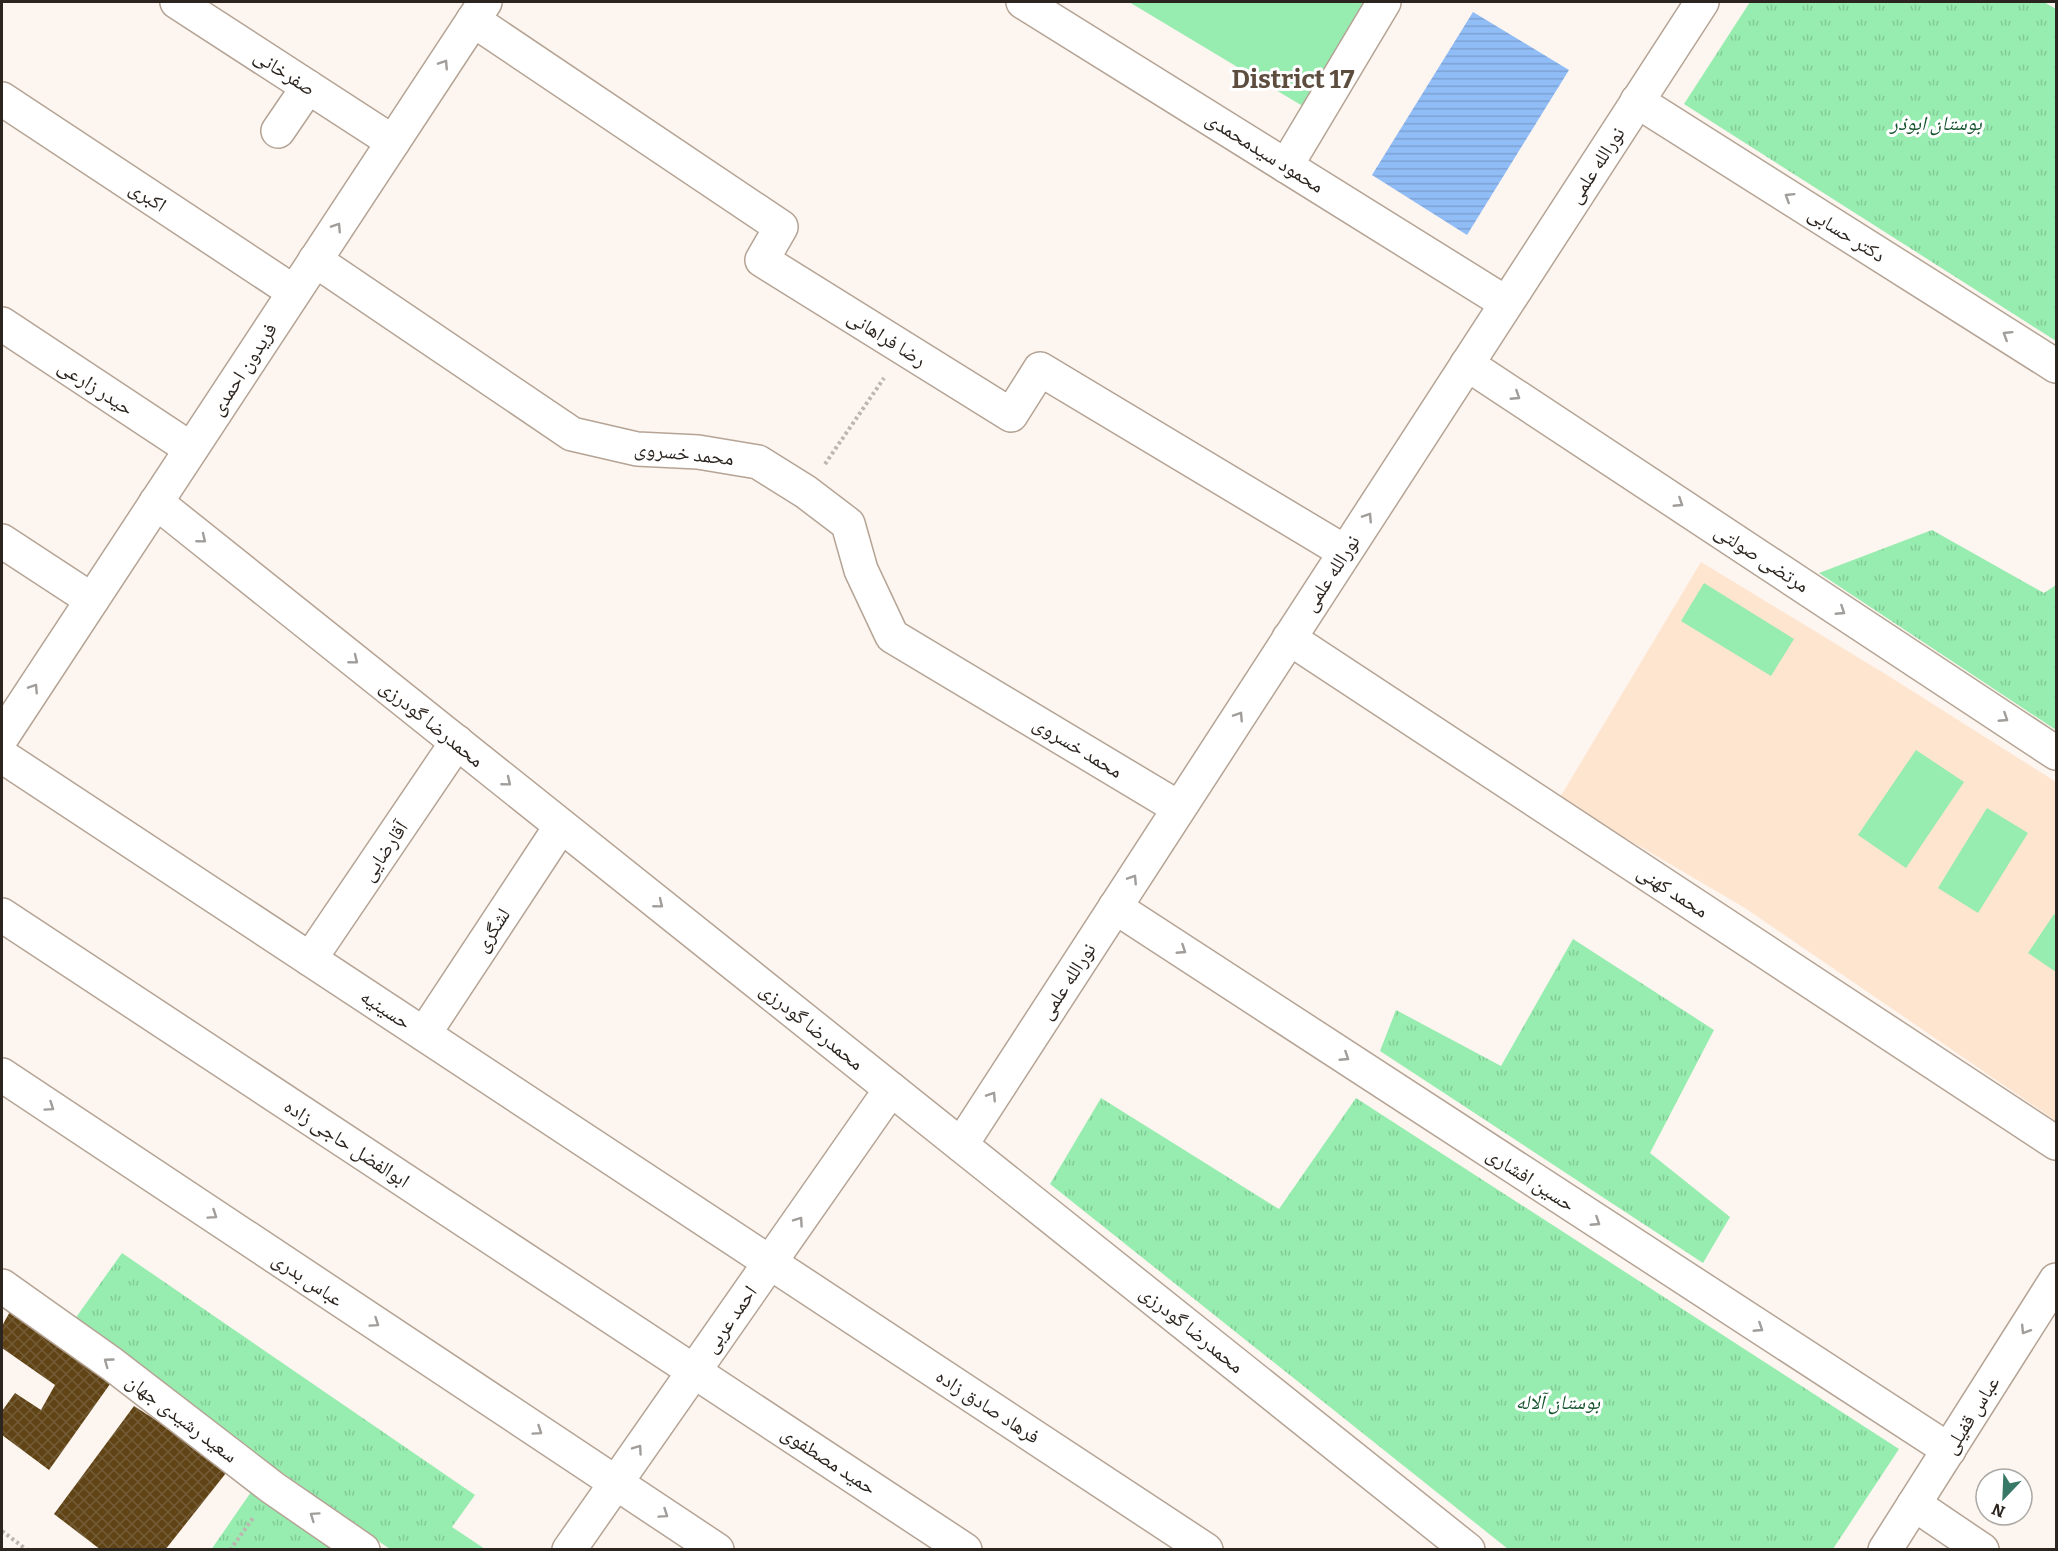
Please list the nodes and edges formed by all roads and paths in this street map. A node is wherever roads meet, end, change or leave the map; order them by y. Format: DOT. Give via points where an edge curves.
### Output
graph roads {
  1 [pos="177,2"];
  2 [pos="1023,2"];
  3 [pos="1384,2"];
  4 [pos="1702,2"];
  5 [pos="479,11"];
  6 [pos="308,87"];
  7 [pos="2,99"];
  8 [pos="1637,101"];
  9 [pos="278,132"];
  10 [pos="393,142"];
  11 [pos="1286,166"];
  12 [pos="315,260"];
  13 [pos="294,292"];
  14 [pos="1506,303"];
  15 [pos="2,324"];
  16 [pos="904,348"];
  17 [pos="1467,364"];
  18 [pos="2056,366"];
  19 [pos="191,449"];
  20 [pos="806,492"];
  21 [pos="156,502"];
  22 [pos="2,541"];
  23 [pos="1345,552"];
  24 [pos="92,600"];
  25 [pos="1289,638"];
  26 [pos="2,737"];
  27 [pos="457,742"];
  28 [pos="2056,753"];
  29 [pos="2,756"];
  30 [pos="1179,808"];
  31 [pos="561,826"];
  32 [pos="1115,907"];
  33 [pos="2,915"];
  34 [pos="310,959"];
  35 [pos="424,1034"];
  36 [pos="2,1075"];
  37 [pos="891,1089"];
  38 [pos="2056,1143"];
  39 [pos="961,1145"];
  40 [pos="770,1262"];
  41 [pos="2056,1280"];
  42 [pos="2,1286"];
  43 [pos="693,1371"];
  44 [pos="1948,1450"];
  45 [pos="615,1482"];
  46 [pos="1914,1504"];
  47 [pos="2,1531"];
  48 [pos="27,1550"];
  49 [pos="363,1550"];
  50 [pos="569,1550"];
  51 [pos="717,1550"];
  52 [pos="965,1550"];
  53 [pos="1206,1550"];
  54 [pos="1468,1550"];
  55 [pos="1885,1550"];
  56 [pos="1982,1550"];
  1 -- 6 [label="street, صفرخانی"];
  2 -- 11 [label="street, محمود سیدمحمدی"];
  3 -- 11 [label="street"];
  4 -- 8 [label="street, نورالله علمی"];
  10 -- 5 [label="street, فریدون احمدی, one-way"];
  5 -- 16 [label="street, رضا فراهانی" via="781,227 762,260"];
  6 -- 9 [label="street"];
  6 -- 10 [label="street, صفرخانی"];
  7 -- 13 [label="street, اکبری"];
  8 -- 14 [label="street, نورالله علمی"];
  18 -- 8 [label="street, دکتر حسابی, one-way"];
  12 -- 10 [label="street, فریدون احمدی, one-way"];
  11 -- 14 [label="street, محمود سیدمحمدی"];
  12 -- 13 [label="street, فریدون احمدی"];
  12 -- 20 [label="street, محمد خسروی" via="573,434 637,449 698,452 758,462"];
  13 -- 19 [label="street, فریدون احمدی"];
  14 -- 17 [label="street, نورالله علمی"];
  15 -- 19 [label="street, حیدر زارعی"];
  16 -- 20 [label="path"];
  16 -- 23 [label="street, رضا فراهانی" via="1011,415 1040,369"];
  23 -- 17 [label="street, نورالله علمی, one-way"];
  17 -- 28 [label="street, مرتضی صولتی, one-way"];
  19 -- 21 [label="street, فریدون احمدی"];
  20 -- 30 [label="street, محمد خسروی" via="848,524 861,570 892,636"];
  21 -- 24 [label="street, فریدون احمدی"];
  21 -- 27 [label="street, محمدرضا گودرزی, one-way"];
  22 -- 24 [label="street"];
  23 -- 25 [label="street, نورالله علمی"];
  26 -- 24 [label="street, فریدون احمدی, one-way"];
  30 -- 25 [label="street, نورالله علمی, one-way"];
  25 -- 38 [label="street, محمد کهنی"];
  27 -- 31 [label="street, محمدرضا گودرزی, one-way"];
  27 -- 34 [label="street, آقارضایی"];
  29 -- 34 [label="street, حسینیه"];
  32 -- 30 [label="street, نورالله علمی, one-way"];
  31 -- 35 [label="street, لشگری"];
  31 -- 37 [label="street, محمدرضا گودرزی, one-way"];
  39 -- 32 [label="street, نورالله علمی, one-way"];
  32 -- 44 [label="street, حسین افشاری, one-way"];
  33 -- 43 [label="street, ابوالفضل حاجی زاده"];
  34 -- 35 [label="street, حسینیه"];
  35 -- 40 [label="street, حسینیه"];
  36 -- 45 [label="street, عباس بدری, one-way"];
  37 -- 39 [label="street, محمدرضا گودرزی"];
  40 -- 37 [label="street, احمد عربی, one-way"];
  39 -- 54 [label="street, محمدرضا گودرزی"];
  40 -- 43 [label="street, احمد عربی"];
  40 -- 53 [label="street, فرهاد صادق زاده"];
  41 -- 44 [label="street, عباس قفیلی, one-way"];
  49 -- 42 [label="street, سعید رشیدی جهان, one-way" via="273,1488 112,1364"];
  45 -- 43 [label="street, احمد عربی, one-way"];
  43 -- 52 [label="street, حمید مصطفوی"];
  44 -- 46 [label="street, عباس قفیلی"];
  45 -- 50 [label="street, احمد عربی"];
  45 -- 51 [label="street, عباس بدری, one-way"];
  46 -- 55 [label="street, عباس قفیلی"];
  46 -- 56 [label="street"];
  47 -- 48 [label="path"];
}
